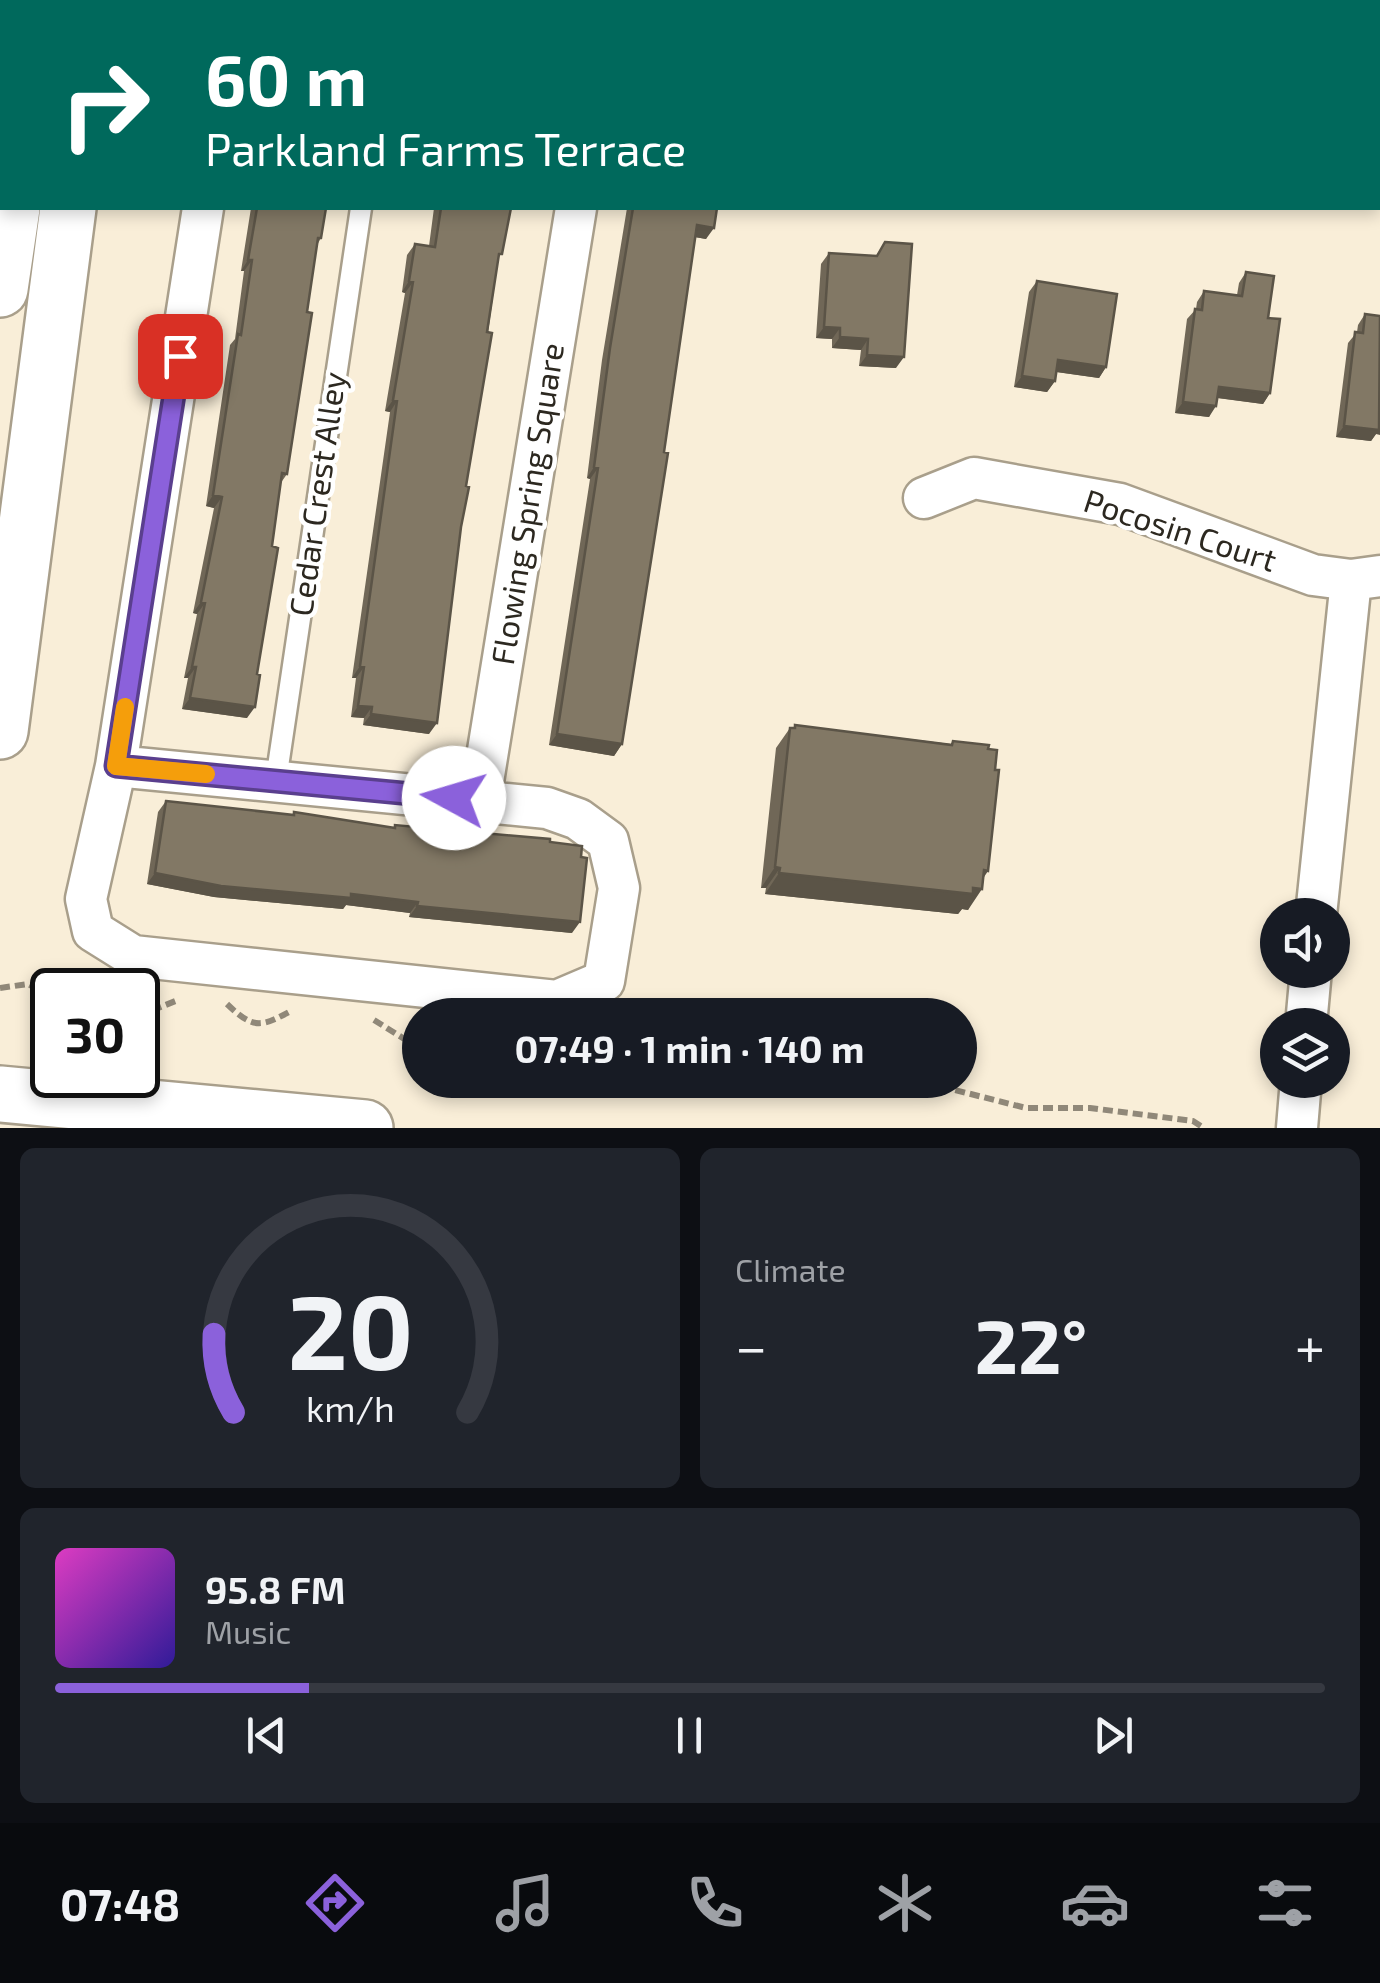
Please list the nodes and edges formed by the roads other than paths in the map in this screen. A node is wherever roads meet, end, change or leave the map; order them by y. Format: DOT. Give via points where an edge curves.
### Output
graph roads {
  1 [pos="12,210"];
  2 [pos="68,210"];
  3 [pos="202,210"];
  4 [pos="361,210"];
  5 [pos="576,210"];
  6 [pos="0,289"];
  7 [pos="924,498"];
  8 [pos="1365,578"];
  9 [pos="0,731"];
  10 [pos="116,766"];
  11 [pos="276,780"];
  12 [pos="480,800"];
  13 [pos="1318,898"];
  14 [pos="0,1094"];
  15 [pos="1300,1098"];
  16 [pos="365,1128"];
  17 [pos="1297,1128"];
  1 -- 6 [label="main road"];
  2 -- 9 [label="main road"];
  3 -- 10 [label="street"];
  4 -- 11 [label="lane, Cedar Crest Alley"];
  5 -- 12 [label="street, Flowing Spring Square"];
  7 -- 8 [label="street, Pocosin Court" via="974,478 1120,504 1313,575"];
  8 -- 13 [label="street"];
  10 -- 11 [label="street"];
  10 -- 12 [label="street" via="86,899 93,931 133,956 557,1001 604,981 618,888 608,841 578,819 547,808"];
  11 -- 12 [label="street"];
  14 -- 16 [label="main road"];
  15 -- 17 [label="street"];
}
